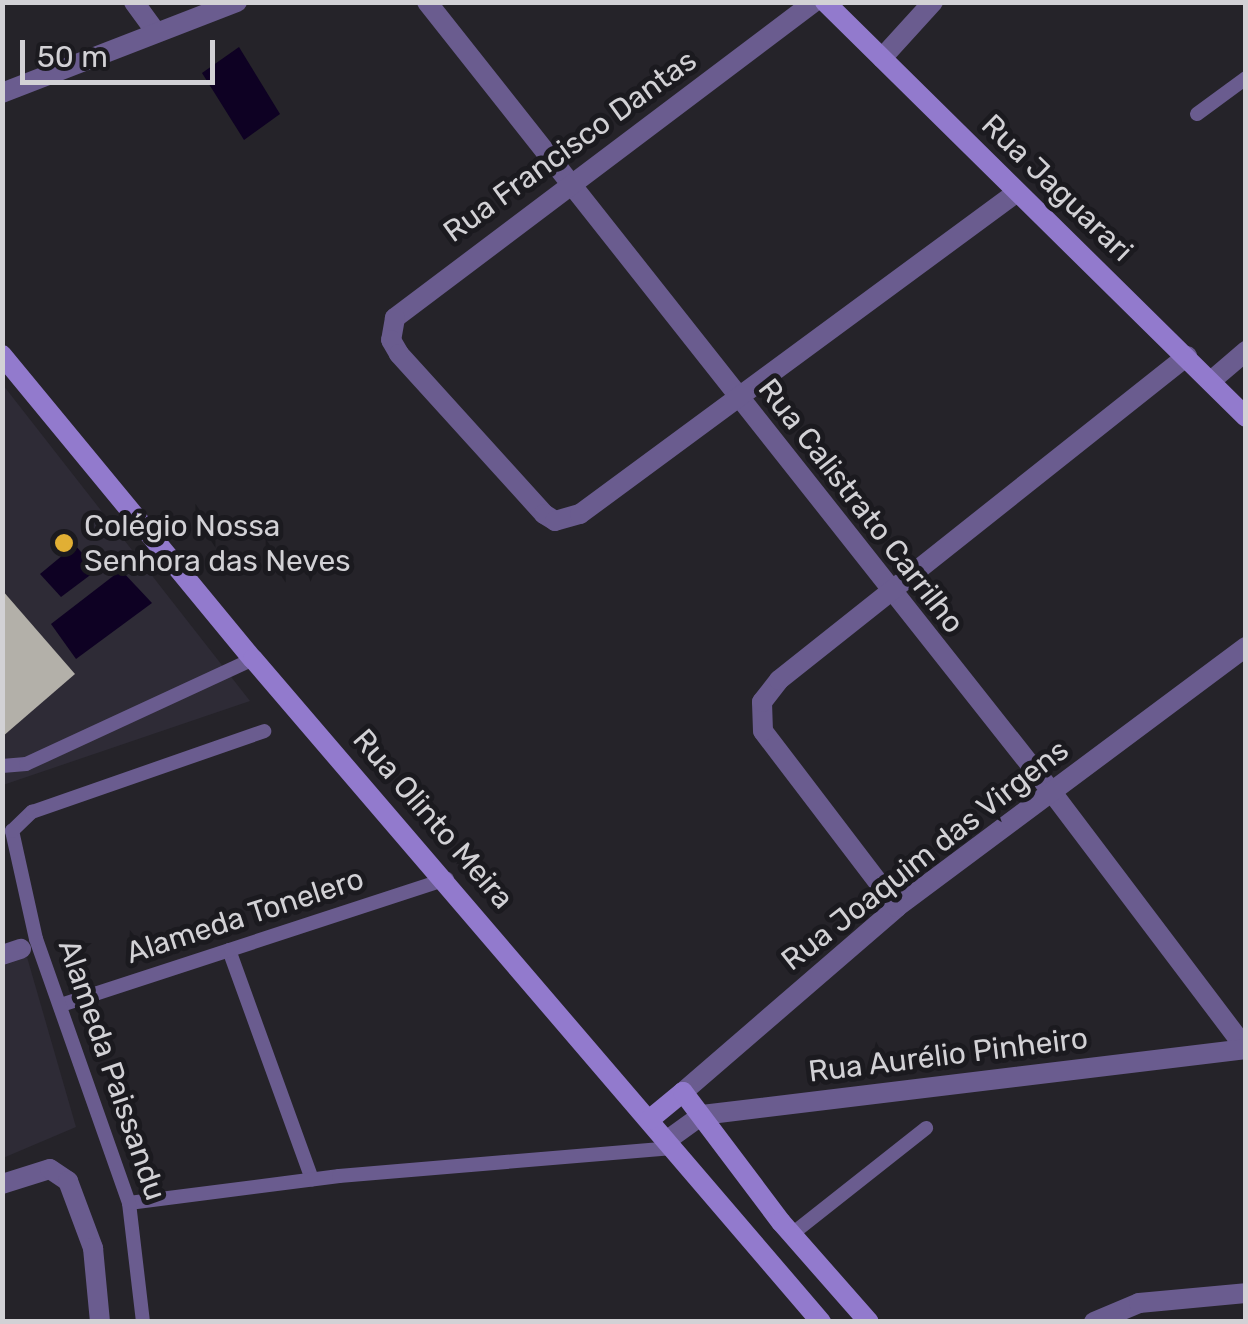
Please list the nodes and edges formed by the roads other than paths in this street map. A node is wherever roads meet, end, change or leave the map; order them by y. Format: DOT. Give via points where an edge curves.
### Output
graph roads {
  1 [pos="134,2"];
  2 [pos="237,2"];
  3 [pos="427,2"];
  4 [pos="814,2"];
  5 [pos="825,2"];
  6 [pos="933,2"];
  7 [pos="156,32"];
  8 [pos="882,58"];
  9 [pos="1246,78"];
  10 [pos="2,93"];
  11 [pos="1197,114"];
  12 [pos="573,182"];
  13 [pos="1017,192"];
  14 [pos="1246,351"];
  15 [pos="2,355"];
  16 [pos="1187,356"];
  17 [pos="1211,381"];
  18 [pos="738,399"];
  19 [pos="1246,417"];
  20 [pos="890,591"];
  21 [pos="1246,646"];
  22 [pos="253,660"];
  23 [pos="264,730"];
  24 [pos="2,766"];
  25 [pos="1051,790"];
  26 [pos="447,879"];
  27 [pos="897,907"];
  28 [pos="229,950"];
  29 [pos="60,1004"];
  30 [pos="1246,1049"];
  31 [pos="683,1092"];
  32 [pos="702,1116"];
  33 [pos="650,1120"];
  34 [pos="926,1128"];
  35 [pos="669,1145"];
  36 [pos="312,1179"];
  37 [pos="2,1184"];
  38 [pos="129,1203"];
  39 [pos="792,1234"];
  40 [pos="1246,1293"];
  41 [pos="100,1322"];
  42 [pos="143,1322"];
  43 [pos="821,1322"];
  44 [pos="869,1322"];
  45 [pos="1094,1322"];
  1 -- 7 [label="street"];
  2 -- 7 [label="street"];
  3 -- 12 [label="street, Rua Calistrato Carrilho"];
  4 -- 12 [label="street, Rua Francisco Dantas"];
  5 -- 8 [label="main road, Rua Jaguarari"];
  6 -- 8 [label="street"];
  7 -- 10 [label="street"];
  8 -- 13 [label="main road, Rua Jaguarari"];
  9 -- 11 [label="lane"];
  12 -- 18 [label="street, Rua Calistrato Carrilho"];
  12 -- 18 [label="street, Rua Francisco Dantas" via="413,299 391,327 399,354 555,522 580,514"];
  13 -- 16 [label="main road, Rua Jaguarari"];
  13 -- 18 [label="street"];
  14 -- 17 [label="street"];
  15 -- 22 [label="main road, Rua Olinto Meira"];
  16 -- 17 [label="main road, Rua Jaguarari"];
  16 -- 20 [label="street"];
  17 -- 19 [label="main road, Rua Jaguarari"];
  18 -- 20 [label="street, Rua Calistrato Carrilho"];
  20 -- 25 [label="street, Rua Calistrato Carrilho"];
  20 -- 27 [label="street" via="779,680 762,702 763,731"];
  21 -- 25 [label="street, Rua Joaquim das Virgens"];
  22 -- 24 [label="lane" via="26,764"];
  22 -- 26 [label="main road, Rua Olinto Meira"];
  23 -- 29 [label="lane, Alameda Paissandu" via="16,822 10,841"];
  25 -- 27 [label="street, Rua Joaquim das Virgens"];
  25 -- 30 [label="street, Rua Calistrato Carrilho"];
  26 -- 28 [label="lane, Alameda Tonelero"];
  26 -- 33 [label="main road, Rua Olinto Meira"];
  27 -- 31 [label="street, Rua Joaquim das Virgens"];
  28 -- 29 [label="lane, Alameda Tonelero"];
  28 -- 36 [label="lane"];
  29 -- 38 [label="lane, Alameda Paissandu"];
  30 -- 32 [label="street, Rua Aurélio Pinheiro"];
  31 -- 32 [label="main road"];
  31 -- 33 [label="main road, Rua Joaquim das Virgens"];
  32 -- 35 [label="street, Rua Aurélio Pinheiro"];
  32 -- 39 [label="main road"];
  33 -- 35 [label="main road, Rua Olinto Meira"];
  34 -- 39 [label="lane"];
  35 -- 36 [label="lane, Rua Aurélio Pinheiro"];
  35 -- 43 [label="main road, Rua Olinto Meira"];
  36 -- 38 [label="lane, Rua Aurélio Pinheiro"];
  37 -- 41 [label="street" via="34,1172 58,1172 79,1206 92,1248"];
  38 -- 42 [label="lane, Alameda Paissandu"];
  39 -- 44 [label="main road"];
  40 -- 45 [label="street" via="1139,1303"];
}
